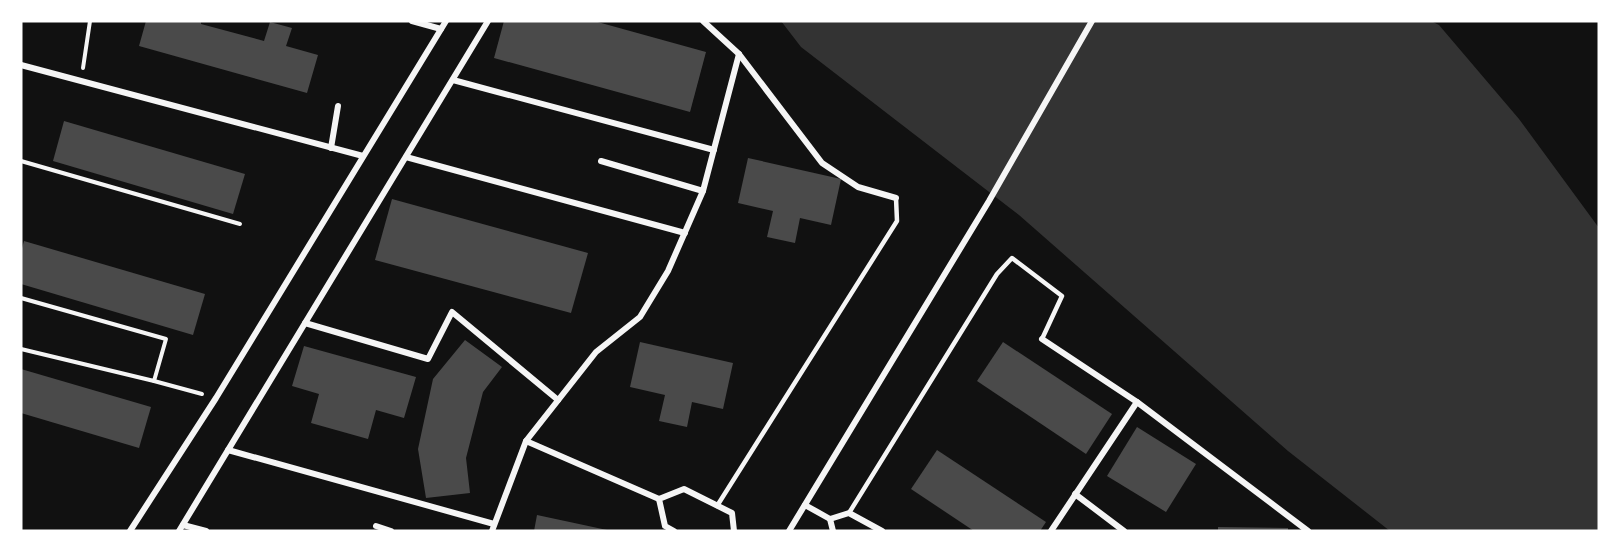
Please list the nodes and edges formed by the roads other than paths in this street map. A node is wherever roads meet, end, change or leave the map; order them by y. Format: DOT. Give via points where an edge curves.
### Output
graph roads {
  1 [pos="412,21"];
  2 [pos="446,21"];
  3 [pos="488,21"];
  4 [pos="703,21"];
  5 [pos="1092,21"];
  6 [pos="441,29"];
  7 [pos="739,54"];
  8 [pos="21,65"];
  9 [pos="453,80"];
  10 [pos="338,106"];
  11 [pos="331,148"];
  12 [pos="714,150"];
  13 [pos="363,156"];
  14 [pos="406,157"];
  15 [pos="601,161"];
  16 [pos="703,191"];
  17 [pos="896,198"];
  18 [pos="684,233"];
  19 [pos="305,323"];
  20 [pos="1042,339"];
  21 [pos="558,400"];
  22 [pos="1137,402"];
  23 [pos="526,441"];
  24 [pos="228,450"];
  25 [pos="1075,494"];
  26 [pos="659,499"];
  27 [pos="805,504"];
  28 [pos="717,506"];
  29 [pos="849,513"];
  30 [pos="830,519"];
  31 [pos="376,526"];
  32 [pos="181,528"];
  33 [pos="493,528"];
  34 [pos="130,531"];
  35 [pos="206,531"];
  36 [pos="392,531"];
  37 [pos="674,531"];
  38 [pos="734,531"];
  39 [pos="789,531"];
  40 [pos="833,531"];
  41 [pos="882,531"];
  42 [pos="1051,531"];
  43 [pos="1124,531"];
  44 [pos="1308,531"];
  1 -- 6 [label="street"];
  2 -- 6 [label="street"];
  3 -- 9 [label="street"];
  4 -- 7 [label="street"];
  5 -- 27 [label="street" via="989,201"];
  6 -- 13 [label="street"];
  7 -- 12 [label="street"];
  7 -- 17 [label="street" via="822,163 858,187"];
  8 -- 11 [label="street"];
  9 -- 12 [label="street"];
  9 -- 14 [label="street"];
  10 -- 11 [label="street"];
  11 -- 13 [label="street"];
  12 -- 16 [label="street"];
  13 -- 34 [label="street"];
  14 -- 18 [label="street"];
  14 -- 19 [label="street"];
  15 -- 16 [label="street"];
  16 -- 18 [label="street"];
  17 -- 28 [label="lane" via="897,220"];
  18 -- 21 [label="street" via="668,271 640,317 596,352"];
  19 -- 21 [label="street" via="428,359 452,312"];
  19 -- 24 [label="street"];
  20 -- 22 [label="street"];
  20 -- 29 [label="lane" via="1062,296 1012,258 997,274"];
  21 -- 23 [label="street"];
  22 -- 25 [label="street"];
  22 -- 44 [label="street"];
  23 -- 26 [label="street"];
  23 -- 33 [label="street"];
  24 -- 32 [label="street"];
  24 -- 33 [label="street"];
  25 -- 42 [label="street"];
  25 -- 43 [label="street"];
  26 -- 28 [label="street" via="684,489"];
  26 -- 37 [label="street" via="665,526"];
  27 -- 30 [label="street"];
  27 -- 39 [label="street"];
  28 -- 38 [label="street" via="732,513"];
  29 -- 30 [label="street"];
  29 -- 41 [label="street"];
  30 -- 40 [label="street"];
  31 -- 36 [label="street"];
  32 -- 35 [label="street"];
}
